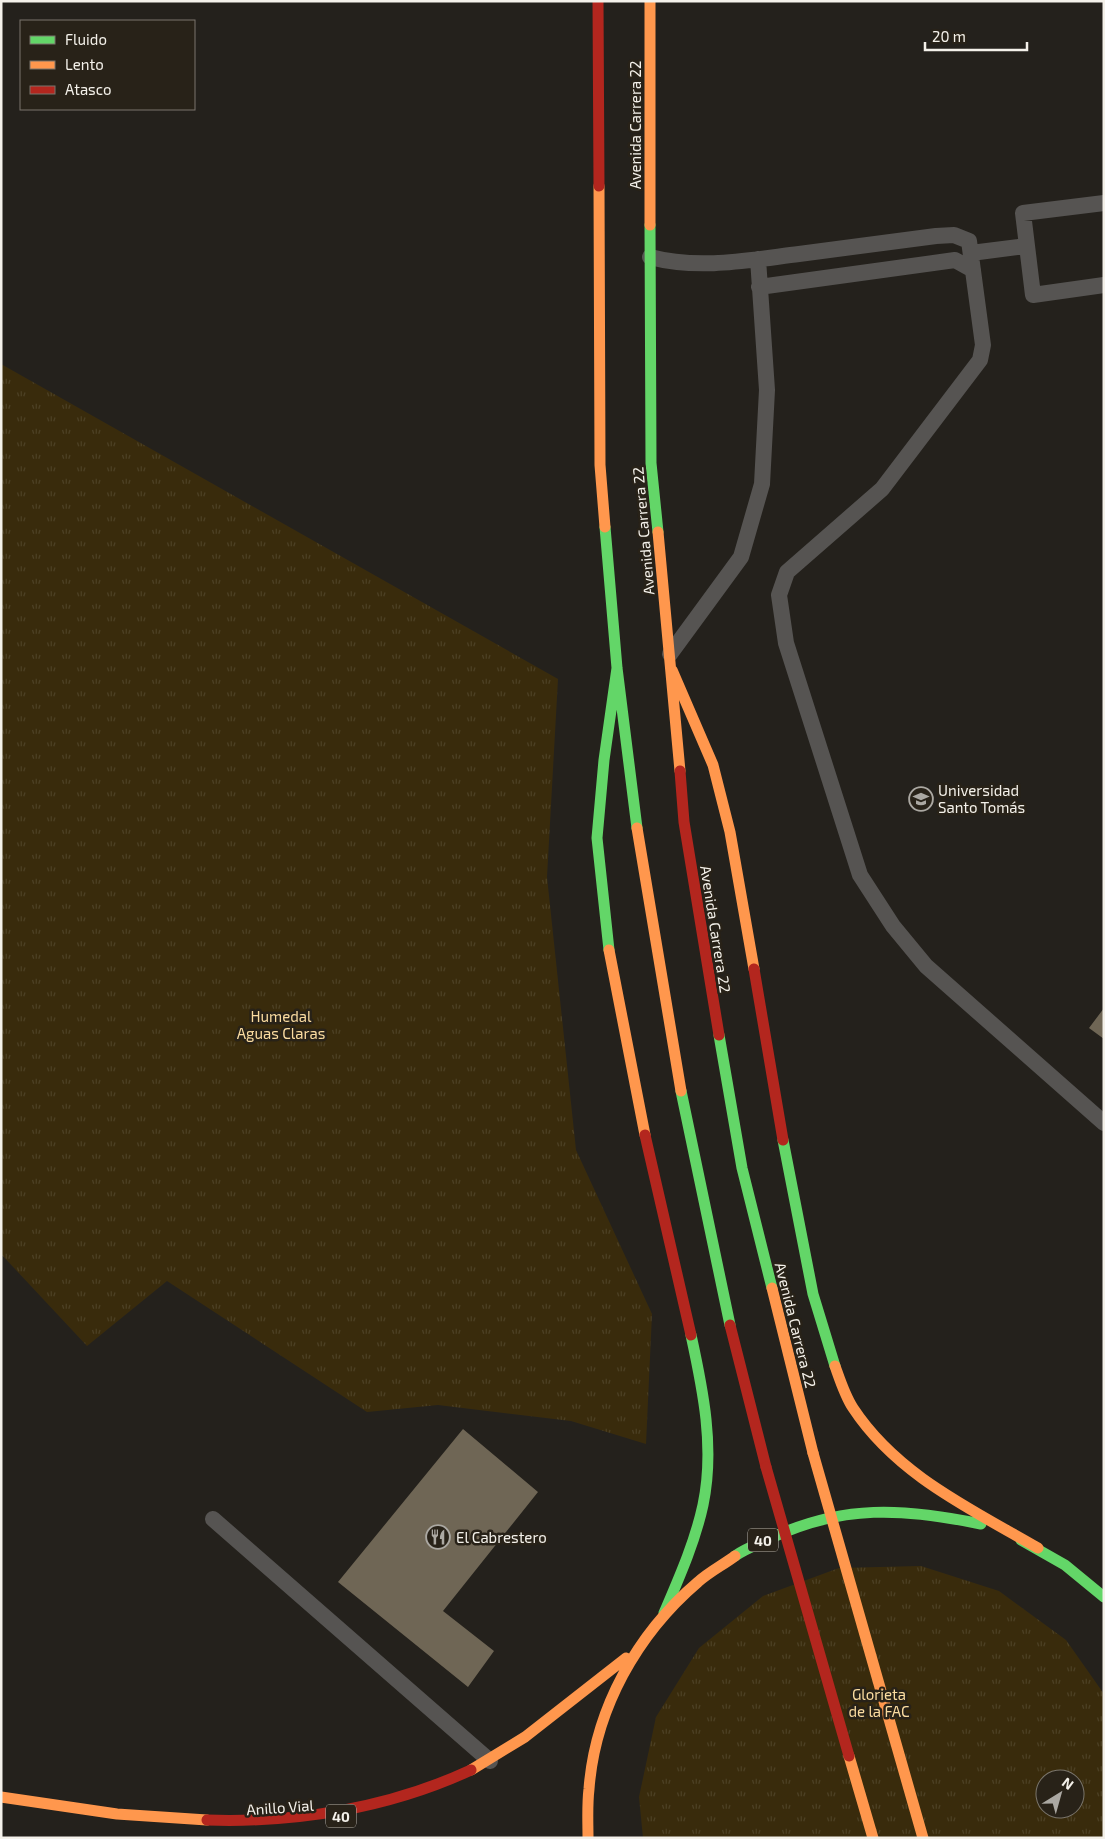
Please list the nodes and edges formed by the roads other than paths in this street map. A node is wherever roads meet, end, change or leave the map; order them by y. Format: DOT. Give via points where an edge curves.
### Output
graph roads {
  1 [pos="598,1"];
  2 [pos="650,1"];
  3 [pos="1104,203"];
  4 [pos="1026,246"];
  5 [pos="970,247"];
  6 [pos="650,257"];
  7 [pos="758,259"];
  8 [pos="973,270"];
  9 [pos="1104,285"];
  10 [pos="760,287"];
  11 [pos="671,662"];
  12 [pos="617,668"];
  13 [pos="1104,1123"];
  14 [pos="213,1519"];
  15 [pos="1038,1548"];
  16 [pos="1104,1597"];
  17 [pos="664,1613"];
  18 [pos="635,1651"];
  19 [pos="490,1761"];
  20 [pos="1,1797"];
  21 [pos="588,1838"];
  22 [pos="872,1838"];
  23 [pos="923,1838"];
  1 -- 12 [label="main road" via="600,465"];
  2 -- 6 [label="main road, Avenida Carrera 22"];
  3 -- 4 [label="lane" via="1022,213"];
  4 -- 5 [label="lane"];
  4 -- 9 [label="lane" via="1034,295"];
  5 -- 7 [label="lane" via="954,235 936,236"];
  5 -- 8 [label="lane"];
  6 -- 7 [label="lane" via="673,263 697,264"];
  6 -- 11 [label="main road, Avenida Carrera 22" via="651,463"];
  7 -- 10 [label="lane"];
  8 -- 10 [label="lane" via="955,260"];
  8 -- 13 [label="lane" via="983,345 980,360 882,489 787,572 778,595 786,643 860,875 893,926 926,966"];
  10 -- 11 [label="lane" via="767,390 762,484 742,558"];
  11 -- 15 [label="main road" via="713,764 730,832 792,1190 813,1294 831,1357 852,1407 884,1447 924,1481"];
  11 -- 23 [label="main road, Avenida Carrera 22, bridge" via="684,822 742,1168 813,1453"];
  12 -- 17 [label="main road" via="597,838 607,942 636,1101 700,1371 708,1430 703,1506 685,1563"];
  12 -- 22 [label="main road, bridge" via="640,848 688,1131 724,1303 766,1467"];
  14 -- 19 [label="lane"];
  15 -- 16 [label="main road, 40" via="1082,1577"];
  15 -- 17 [label="main road, 40" via="984,1525 926,1513 858,1513 810,1521 756,1542 706,1573"];
  17 -- 18 [label="main road, 40"];
  18 -- 19 [label="main road, Anillo Vial / 40"];
  18 -- 21 [label="main road, 40" via="614,1689 599,1730 590,1772"];
  19 -- 20 [label="main road, Anillo Vial / 40" via="429,1790 366,1812 297,1824 225,1826 123,1818"];
}
